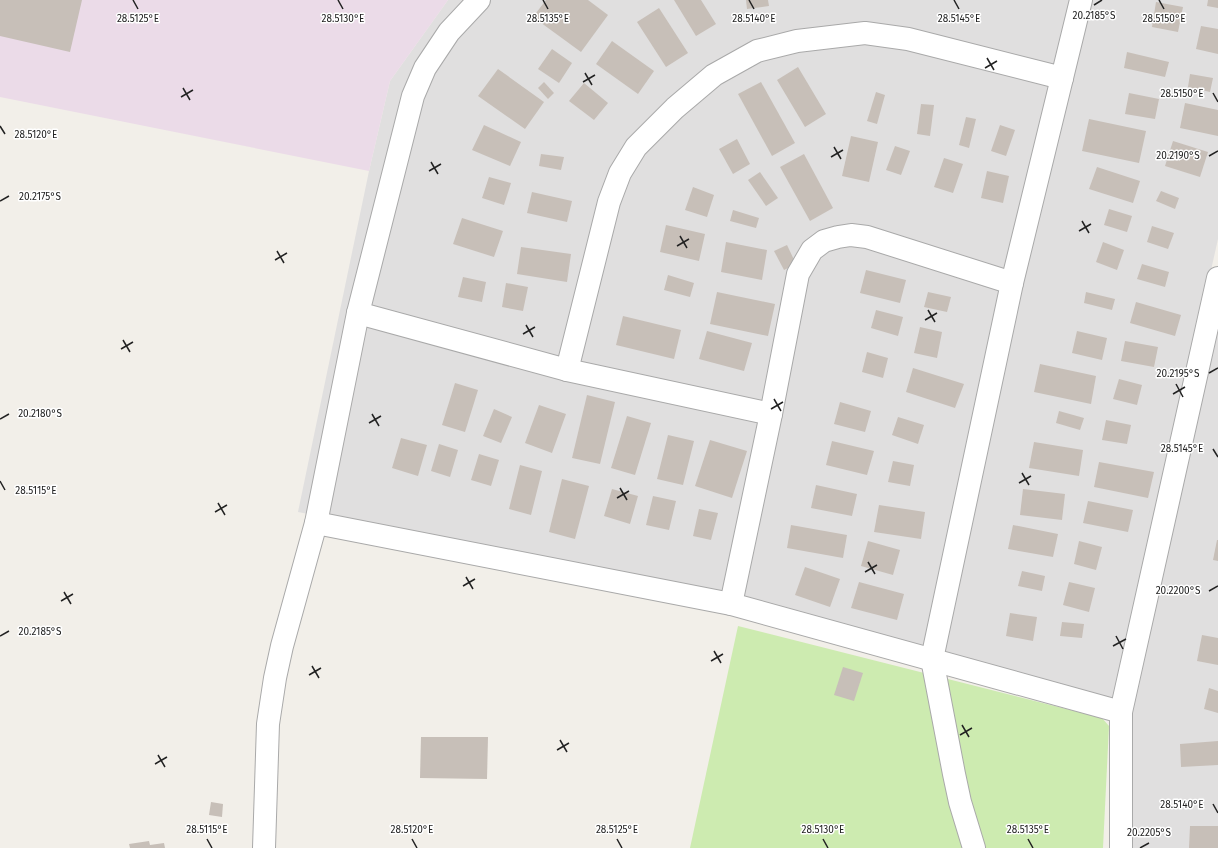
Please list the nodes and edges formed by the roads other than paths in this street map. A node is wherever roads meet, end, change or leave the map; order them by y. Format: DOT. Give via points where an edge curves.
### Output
graph roads {
  1 [pos="479,0"];
  2 [pos="1082,0"];
  3 [pos="1062,78"];
  4 [pos="1218,278"];
  5 [pos="1012,283"];
  6 [pos="358,313"];
  7 [pos="567,370"];
  8 [pos="771,414"];
  9 [pos="316,523"];
  10 [pos="731,604"];
  11 [pos="932,660"];
  12 [pos="1121,712"];
  13 [pos="264,848"];
  14 [pos="974,848"];
  15 [pos="1121,848"];
  1 -- 6 [label="street" via="449,32 425,68 413,96"];
  2 -- 3 [label="street"];
  3 -- 5 [label="street"];
  3 -- 7 [label="street" via="908,39 865,33 797,41 757,51 714,75 675,108 636,148 620,173 609,202"];
  4 -- 12 [label="street"];
  5 -- 8 [label="street" via="867,237 851,234 824,241 812,250 798,274"];
  5 -- 11 [label="street"];
  6 -- 7 [label="street"];
  6 -- 9 [label="street"];
  7 -- 8 [label="street"];
  8 -- 10 [label="street"];
  9 -- 10 [label="street"];
  9 -- 13 [label="street" via="282,646 268,724"];
  10 -- 11 [label="street"];
  11 -- 12 [label="street"];
  11 -- 14 [label="street" via="960,802"];
  12 -- 15 [label="street"];
}
